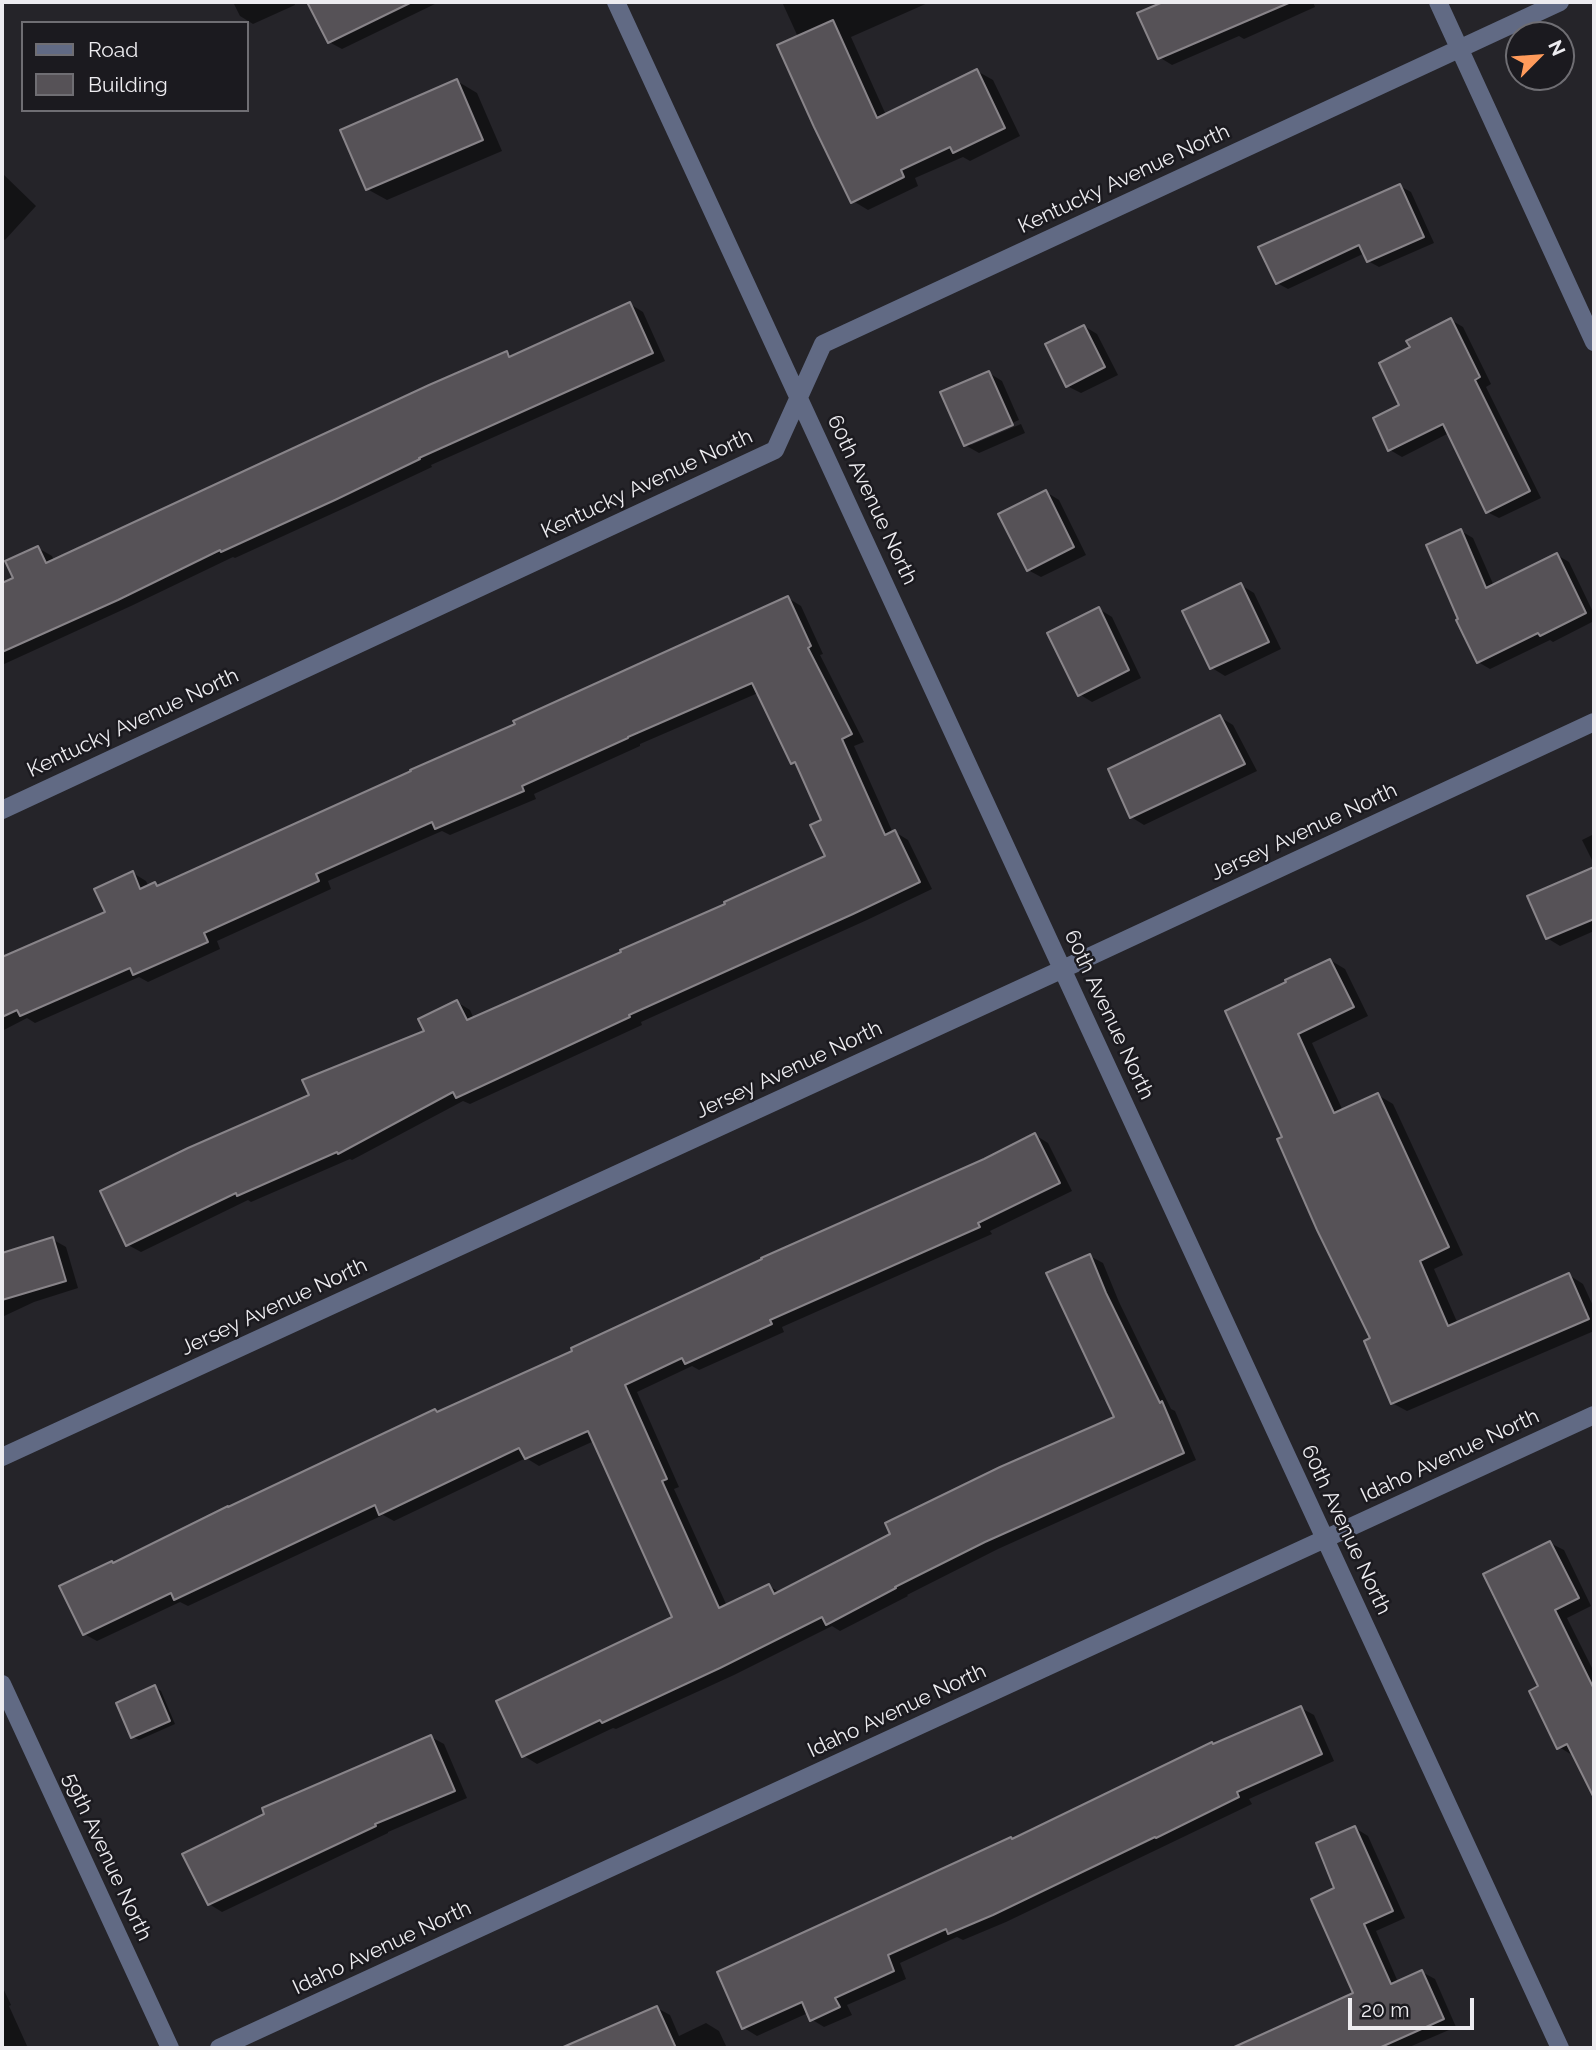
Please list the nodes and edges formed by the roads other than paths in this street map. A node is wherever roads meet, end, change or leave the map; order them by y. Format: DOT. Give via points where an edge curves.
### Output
graph roads {
  1 [pos="616,2"];
  2 [pos="1438,2"];
  3 [pos="1560,2"];
  4 [pos="1459,48"];
  5 [pos="1594,342"];
  6 [pos="798,396"];
  7 [pos="1594,722"];
  8 [pos="2,810"];
  9 [pos="1063,969"];
  10 [pos="1594,1415"];
  11 [pos="2,1457"];
  12 [pos="1325,1539"];
  13 [pos="2,1684"];
  14 [pos="170,2048"];
  15 [pos="219,2048"];
  16 [pos="1560,2048"];
  1 -- 6 [label="street, 60th Avenue North"];
  2 -- 4 [label="street"];
  3 -- 4 [label="street, Kentucky Avenue North"];
  4 -- 5 [label="street"];
  4 -- 6 [label="street, Kentucky Avenue North" via="823,344"];
  6 -- 8 [label="street, Kentucky Avenue North" via="775,450"];
  6 -- 9 [label="street, 60th Avenue North"];
  7 -- 9 [label="street, Jersey Avenue North"];
  9 -- 11 [label="street, Jersey Avenue North"];
  9 -- 12 [label="street, 60th Avenue North"];
  10 -- 12 [label="street, Idaho Avenue North"];
  12 -- 15 [label="street, Idaho Avenue North"];
  12 -- 16 [label="street, 60th Avenue North"];
  13 -- 14 [label="street, 59th Avenue North"];
}
